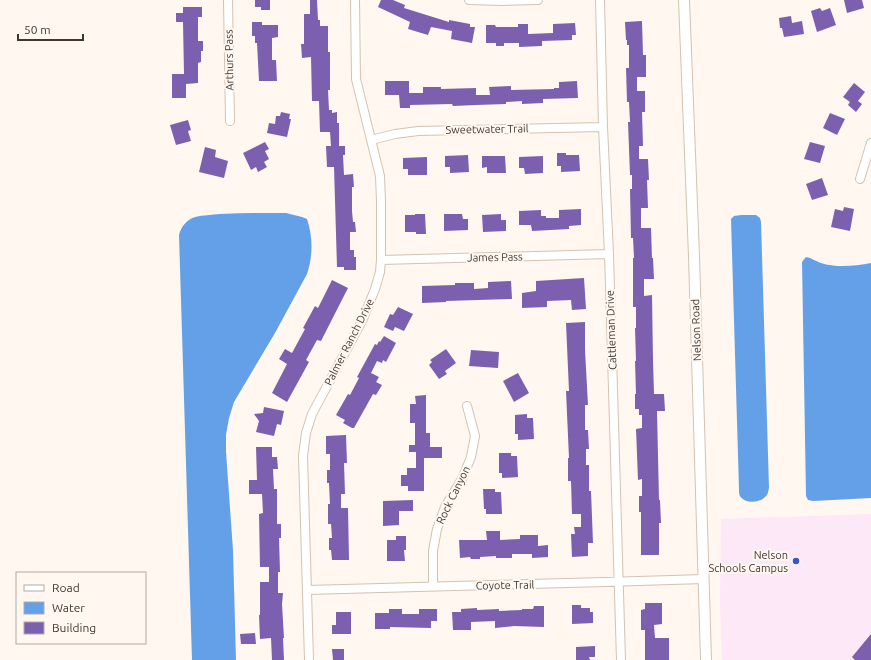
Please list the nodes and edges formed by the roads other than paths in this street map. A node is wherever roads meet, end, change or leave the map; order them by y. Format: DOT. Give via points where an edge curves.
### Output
graph roads {
  1 [pos="228,0"];
  2 [pos="355,0"];
  3 [pos="469,0"];
  4 [pos="538,0"];
  5 [pos="600,0"];
  6 [pos="684,0"];
  7 [pos="230,121"];
  8 [pos="604,127"];
  9 [pos="371,140"];
  10 [pos="871,143"];
  11 [pos="860,178"];
  12 [pos="609,254"];
  13 [pos="381,260"];
  14 [pos="467,406"];
  15 [pos="704,579"];
  16 [pos="620,582"];
  17 [pos="433,586"];
  18 [pos="307,590"];
  19 [pos="309,660"];
  20 [pos="621,660"];
  21 [pos="706,660"];
  1 -- 7 [label="street, Arthurs Pass"];
  2 -- 9 [label="street, Palmer Ranch Drive" via="356,79"];
  3 -- 4 [label="street"];
  5 -- 8 [label="street, Cattleman Drive"];
  6 -- 15 [label="street, Nelson Road"];
  8 -- 9 [label="street, Sweetwater Trail" via="418,131"];
  8 -- 12 [label="street, Cattleman Drive"];
  9 -- 13 [label="street, Palmer Ranch Drive" via="380,176"];
  10 -- 11 [label="street"];
  12 -- 13 [label="street, James Pass"];
  12 -- 16 [label="street, Cattleman Drive"];
  13 -- 18 [label="street, Palmer Ranch Drive" via="375,289 362,319 312,414 306,433 303,456"];
  14 -- 17 [label="street, Rock Canyon" via="476,436 463,477 445,507 437,529 433,551"];
  15 -- 16 [label="street, Coyote Trail"];
  15 -- 21 [label="street, Nelson Road"];
  16 -- 17 [label="street, Coyote Trail"];
  16 -- 20 [label="street, Cattleman Drive"];
  17 -- 18 [label="street, Coyote Trail"];
  18 -- 19 [label="street, Palmer Ranch Drive"];
}
